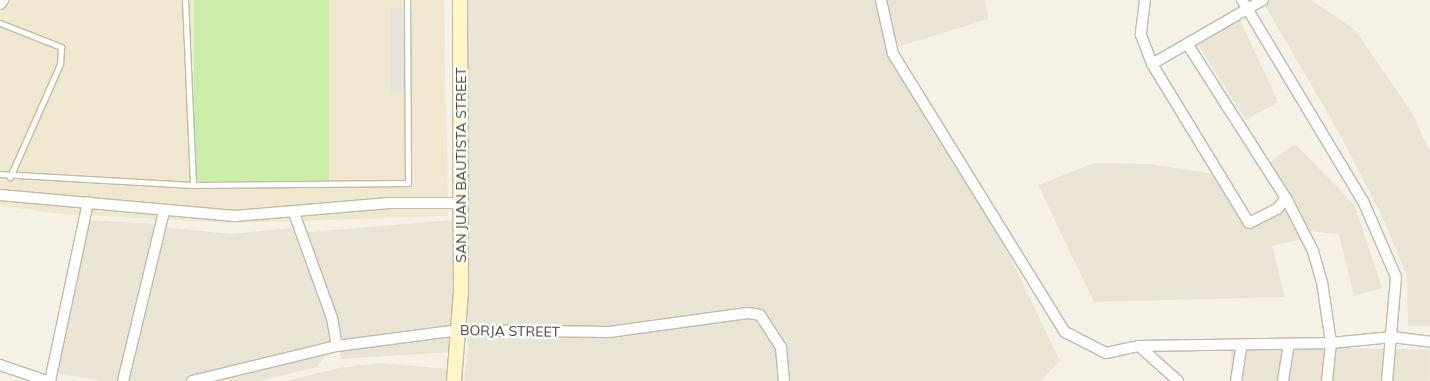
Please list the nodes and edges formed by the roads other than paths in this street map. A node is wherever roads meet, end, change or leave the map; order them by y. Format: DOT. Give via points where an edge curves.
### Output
graph roads {
  1 [pos="185,0"];
  2 [pos="407,0"];
  3 [pos="460,0"];
  4 [pos="881,0"];
  5 [pos="1145,0"];
  6 [pos="1242,0"];
  7 [pos="1263,0"];
  8 [pos="1249,10"];
  9 [pos="0,23"];
  10 [pos="1188,45"];
  11 [pos="1152,64"];
  12 [pos="0,174"];
  13 [pos="10,177"];
  14 [pos="193,184"];
  15 [pos="0,195"];
  16 [pos="1286,198"];
  17 [pos="88,202"];
  18 [pos="461,203"];
  19 [pos="164,211"];
  20 [pos="294,213"];
  21 [pos="458,330"];
  22 [pos="1392,337"];
  23 [pos="1430,342"];
  24 [pos="1289,343"];
  25 [pos="1331,343"];
  26 [pos="1242,345"];
  27 [pos="337,346"];
  28 [pos="1139,346"];
  29 [pos="0,365"];
  30 [pos="784,380"];
  31 [pos="46,381"];
  32 [pos="50,381"];
  33 [pos="123,381"];
  34 [pos="192,381"];
  35 [pos="454,381"];
  36 [pos="1178,381"];
  37 [pos="1236,381"];
  38 [pos="1283,381"];
  39 [pos="1327,381"];
  40 [pos="1386,381"];
  1 -- 14 [label="lane"];
  2 -- 14 [label="lane" via="408,183"];
  3 -- 18 [label="main road, SAN JUAN BAUTISTA STREET"];
  4 -- 28 [label="street" via="893,54 1065,332 1106,353"];
  5 -- 11 [label="street" via="1141,35"];
  6 -- 8 [label="street"];
  7 -- 8 [label="street"];
  8 -- 10 [label="street"];
  8 -- 22 [label="street" via="1363,201 1396,277"];
  9 -- 13 [label="lane" via="61,47 60,64"];
  10 -- 11 [label="street"];
  10 -- 16 [label="street"];
  11 -- 16 [label="street" via="1249,223 1277,209"];
  12 -- 13 [label="lane"];
  13 -- 14 [label="lane" via="132,179"];
  15 -- 17 [label="street"];
  16 -- 25 [label="street" via="1313,251 1322,282"];
  17 -- 19 [label="street"];
  17 -- 32 [label="street"];
  18 -- 20 [label="street" via="389,203"];
  18 -- 21 [label="main road, SAN JUAN BAUTISTA STREET"];
  19 -- 20 [label="street" via="235,216"];
  19 -- 33 [label="street"];
  20 -- 27 [label="street" via="332,318"];
  21 -- 27 [label="street, BORJA STREET"];
  21 -- 30 [label="street, BORJA STREET" via="609,332 754,314 760,315 781,347"];
  21 -- 35 [label="main road, SAN JUAN BAUTISTA STREET"];
  22 -- 23 [label="street"];
  22 -- 25 [label="street"];
  22 -- 40 [label="street"];
  24 -- 25 [label="street"];
  24 -- 26 [label="street"];
  24 -- 38 [label="street"];
  25 -- 39 [label="street"];
  26 -- 28 [label="street"];
  26 -- 37 [label="street"];
  27 -- 34 [label="street, BORJA STREET"];
  28 -- 36 [label="street"];
  29 -- 31 [label="street"];
}
